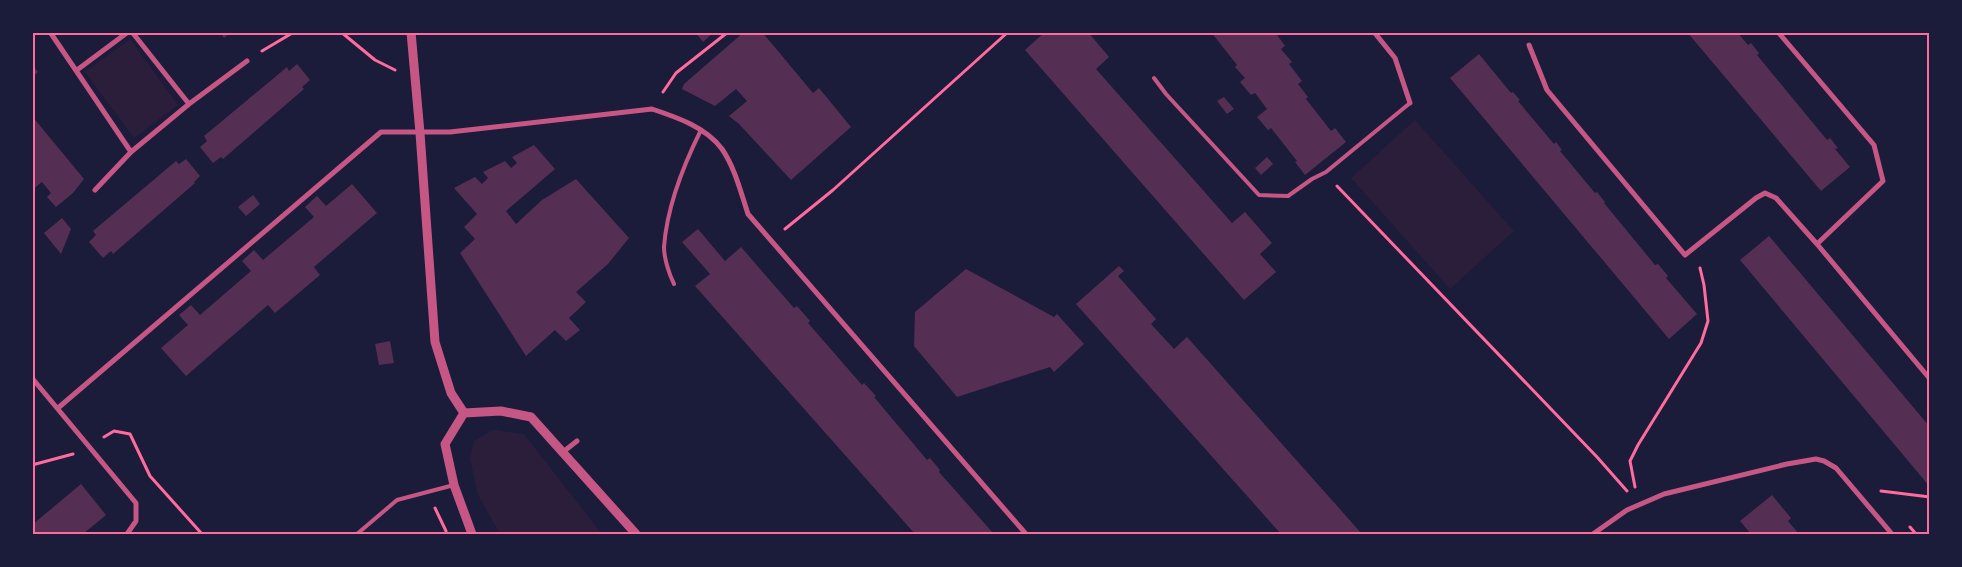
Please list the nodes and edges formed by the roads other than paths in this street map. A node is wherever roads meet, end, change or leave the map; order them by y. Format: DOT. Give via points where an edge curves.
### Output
graph roads {
  1 [pos="50,32"];
  2 [pos="128,32"];
  3 [pos="132,32"];
  4 [pos="411,32"];
  5 [pos="1374,32"];
  6 [pos="1778,32"];
  7 [pos="1529,45"];
  8 [pos="247,60"];
  9 [pos="77,70"];
  10 [pos="1154,78"];
  11 [pos="1410,103"];
  12 [pos="189,104"];
  13 [pos="701,130"];
  14 [pos="420,133"];
  15 [pos="132,152"];
  16 [pos="95,190"];
  17 [pos="1817,244"];
  18 [pos="674,284"];
  19 [pos="32,378"];
  20 [pos="1930,379"];
  21 [pos="58,408"];
  22 [pos="464,413"];
  23 [pos="577,441"];
  24 [pos="563,452"];
  25 [pos="454,485"];
  26 [pos="127,534"];
  27 [pos="357,534"];
  28 [pos="472,534"];
  29 [pos="636,534"];
  30 [pos="1026,534"];
  31 [pos="1593,534"];
  32 [pos="1892,534"];
  1 -- 9 [label="street"];
  2 -- 9 [label="street"];
  3 -- 12 [label="street"];
  4 -- 14 [label="street"];
  5 -- 11 [label="street" via="1395,58"];
  6 -- 17 [label="street" via="1874,145 1883,180"];
  7 -- 17 [label="street" via="1547,90 1685,255 1765,193 1776,198"];
  8 -- 12 [label="street"];
  9 -- 15 [label="street"];
  10 -- 11 [label="lane" via="1259,194 1288,196 1326,172"];
  12 -- 15 [label="street"];
  13 -- 14 [label="street" via="681,118 652,109"];
  13 -- 18 [label="lane" via="686,160 672,205 664,248"];
  13 -- 30 [label="street" via="722,148 733,169 748,214"];
  14 -- 21 [label="street" via="381,132"];
  14 -- 22 [label="street" via="435,342 451,393"];
  15 -- 16 [label="street"];
  17 -- 20 [label="street"];
  19 -- 21 [label="street"];
  21 -- 26 [label="street" via="136,503 136,521"];
  22 -- 24 [label="street" via="501,411 531,417"];
  22 -- 25 [label="street" via="444,444"];
  23 -- 24 [label="street"];
  24 -- 29 [label="street"];
  25 -- 27 [label="lane" via="397,500"];
  25 -- 28 [label="street"];
  31 -- 32 [label="street" via="1638,504 1664,494 1806,460 1824,461 1836,468"];
}
